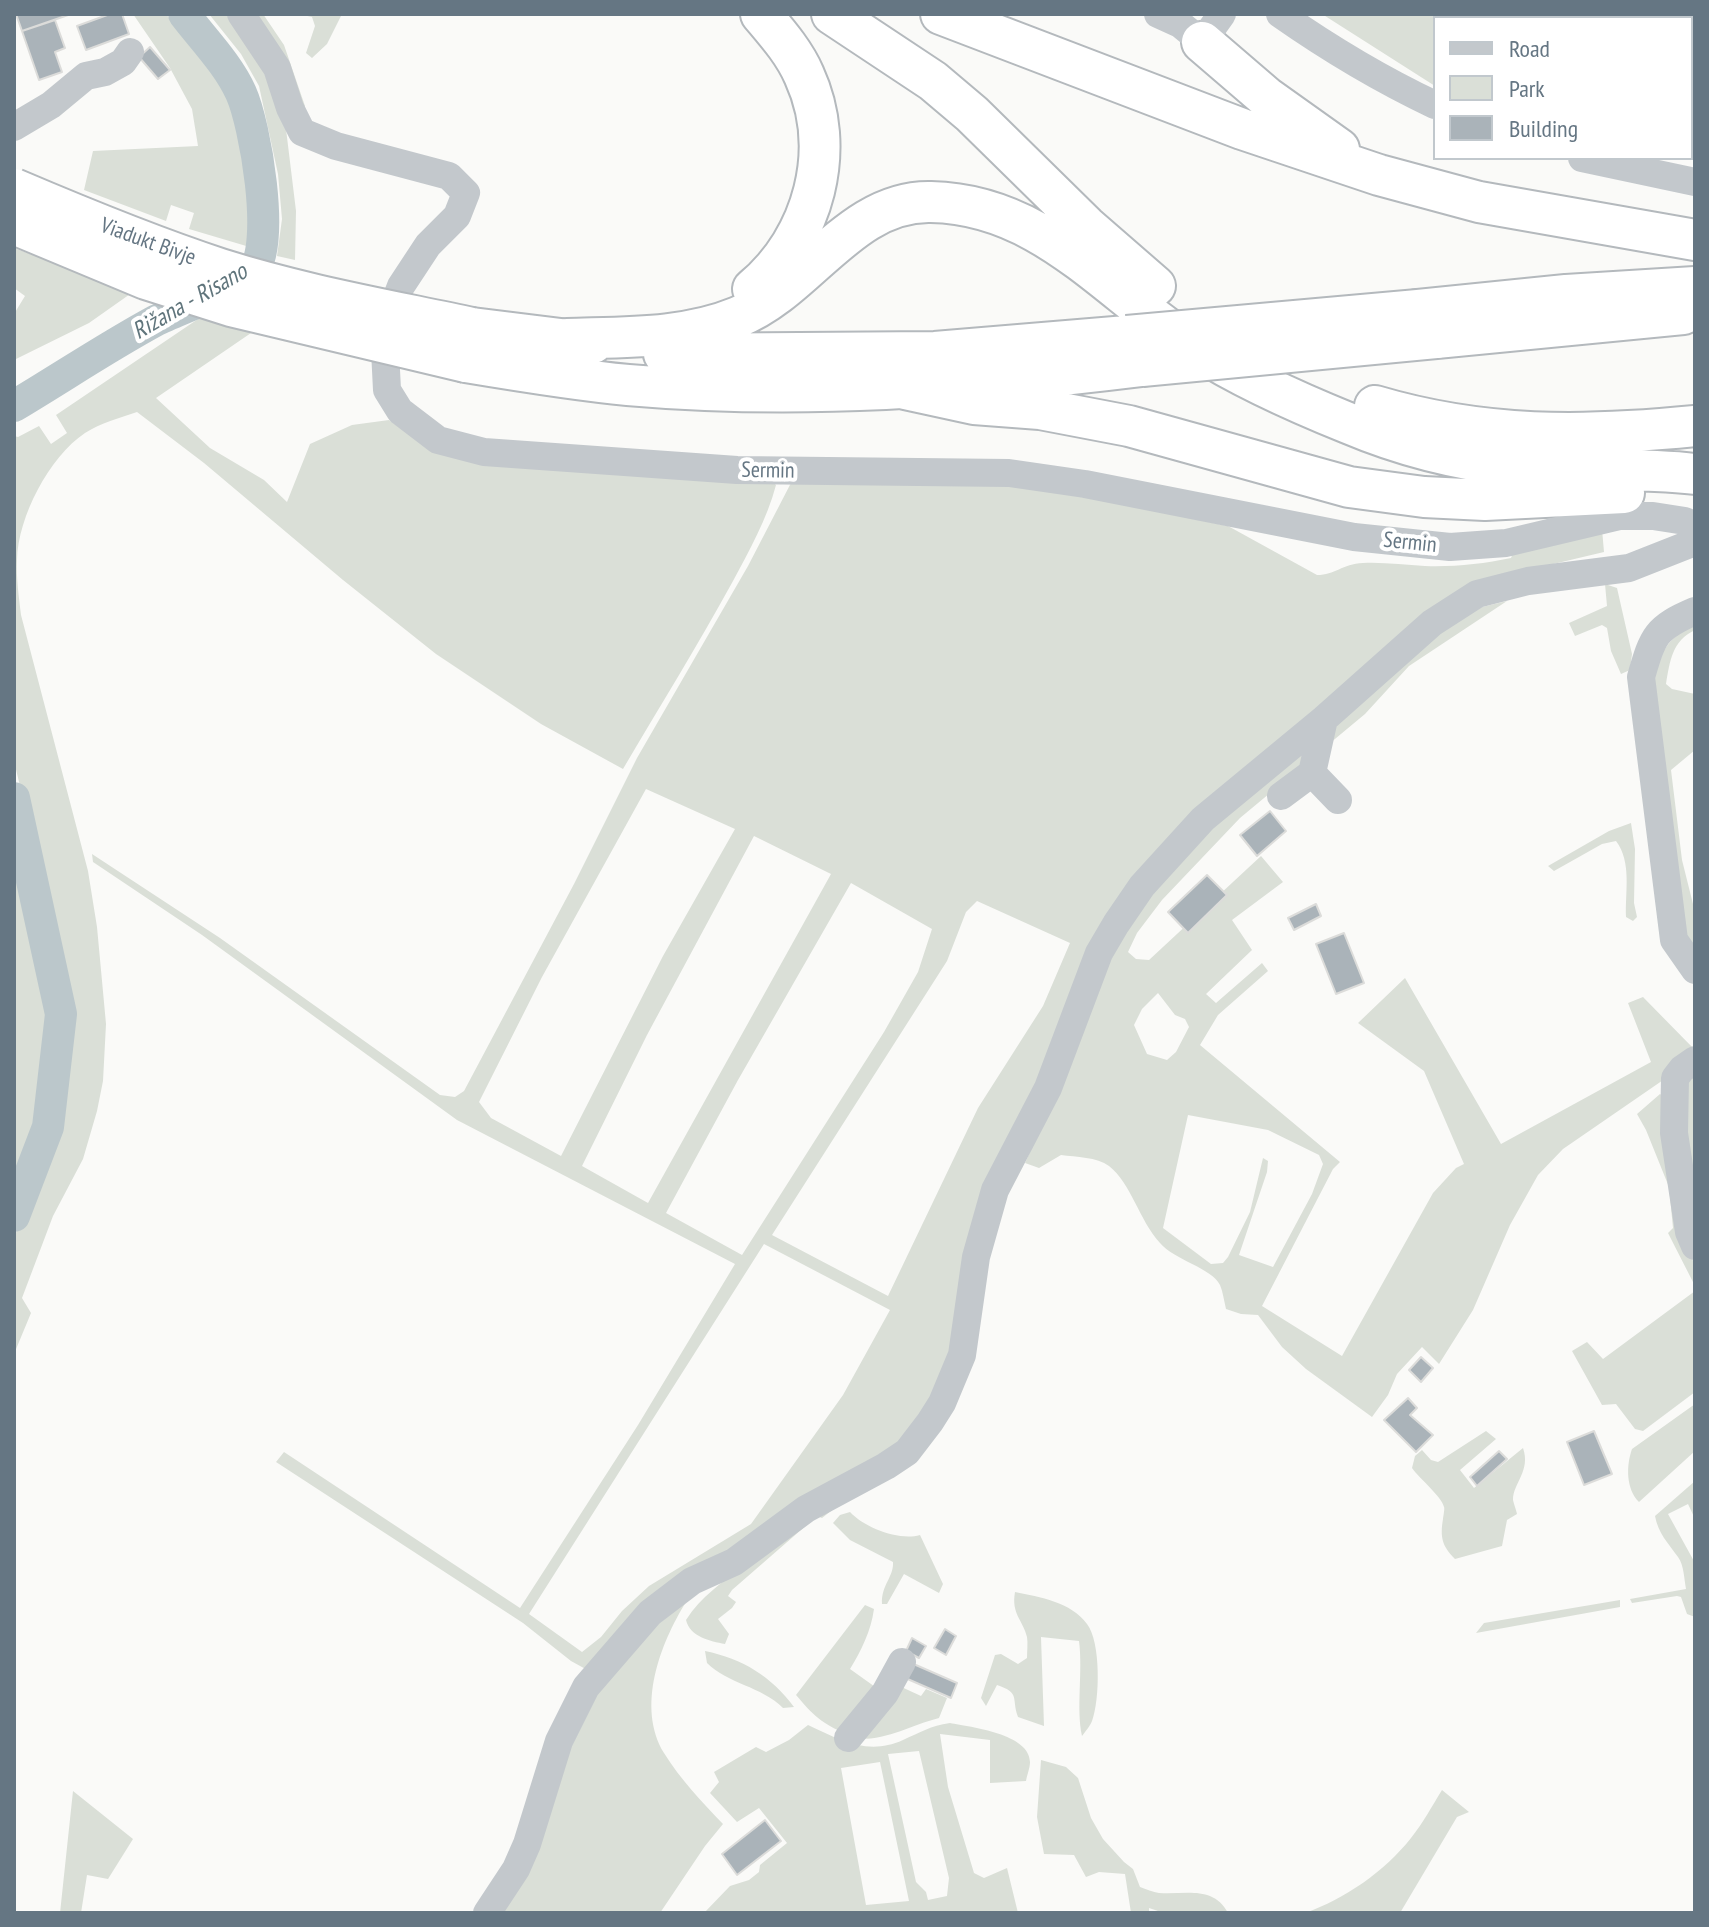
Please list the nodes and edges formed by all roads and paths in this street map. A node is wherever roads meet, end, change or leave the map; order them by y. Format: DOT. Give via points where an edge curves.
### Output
graph roads {
  1 [pos="241,14"];
  2 [pos="761,14"];
  3 [pos="832,14"];
  4 [pos="941,14"];
  5 [pos="1158,14"];
  6 [pos="1280,14"];
  7 [pos="1212,28"];
  8 [pos="130,52"];
  9 [pos="1433,104"];
  10 [pos="14,127"];
  11 [pos="1591,160"];
  12 [pos="1379,175"];
  13 [pos="1695,182"];
  14 [pos="14,189"];
  15 [pos="14,224"];
  16 [pos="1695,240"];
  17 [pos="1695,287"];
  18 [pos="1695,313"];
  19 [pos="1427,324"];
  20 [pos="620,337"];
  21 [pos="567,339"];
  22 [pos="469,345"];
  23 [pos="1134,351"];
  24 [pos="905,389"];
  25 [pos="1695,426"];
  26 [pos="1695,474"];
  27 [pos="1695,491"];
  28 [pos="1695,527"];
  29 [pos="1695,542"];
  30 [pos="1695,611"];
  31 [pos="1324,719"];
  32 [pos="1312,773"];
  33 [pos="1281,796"];
  34 [pos="1338,800"];
  35 [pos="1695,970"];
  36 [pos="1695,1060"];
  37 [pos="1695,1246"];
  38 [pos="902,1662"];
  39 [pos="848,1738"];
  40 [pos="487,1913"];
  1 -- 28 [label="street, Sermin" via="277,68 302,132 449,176 466,193 457,216 428,245 401,286 384,330 387,390 400,411 438,440 484,452 737,470 1009,473 1354,537 1450,547 1506,543 1620,516 1653,516"];
  2 -- 20 [label="highway" via="805,76 819,134 813,199 804,225 770,275 744,297 712,314"];
  3 -- 25 [label="highway" via="933,81 1168,298 1228,342 1290,374 1353,400 1463,427 1567,434"];
  4 -- 12 [label="highway" via="1242,129"];
  5 -- 7 [label="street" via="1180,24"];
  6 -- 9 [label="street" via="1327,47"];
  7 -- 12 [label="highway" via="1266,97"];
  8 -- 10 [label="street" via="123,62 86,76"];
  11 -- 13 [label="street"];
  12 -- 16 [label="highway" via="1479,202"];
  14 -- 22 [label="highway, Viadukt Bivje, bridge" via="222,270 342,301"];
  15 -- 22 [label="highway, Viadukt Bivje, bridge" via="146,279 231,306"];
  17 -- 19 [label="highway" via="1566,295"];
  18 -- 19 [label="highway"];
  19 -- 23 [label="highway, bridge"];
  20 -- 21 [label="highway"];
  20 -- 26 [label="highway" via="701,330 740,317 783,291 859,226 892,208 928,201 957,204 998,212 1041,234 1197,350 1271,388 1404,444 1514,466"];
  21 -- 22 [label="highway"];
  21 -- 23 [label="highway" via="657,354"];
  22 -- 24 [label="highway" via="628,385 766,391"];
  23 -- 24 [label="highway" via="1022,380"];
  24 -- 27 [label="highway" via="1129,426 1349,487 1424,497 1485,500"];
  29 -- 31 [label="street" via="1629,568 1528,581 1477,594 1432,623"];
  30 -- 35 [label="street" via="1669,622 1652,641 1641,677 1674,940"];
  31 -- 32 [label="street"];
  31 -- 40 [label="street" via="1203,819 1142,886 1110,933 1048,1088 995,1190 976,1257 962,1355 930,1422 907,1452 806,1509 734,1562 692,1581 650,1613 586,1687 559,1741 527,1844"];
  32 -- 33 [label="street"];
  32 -- 34 [label="street"];
  36 -- 37 [label="street" via="1675,1078 1674,1133"];
  38 -- 39 [label="street" via="885,1693"];
}
